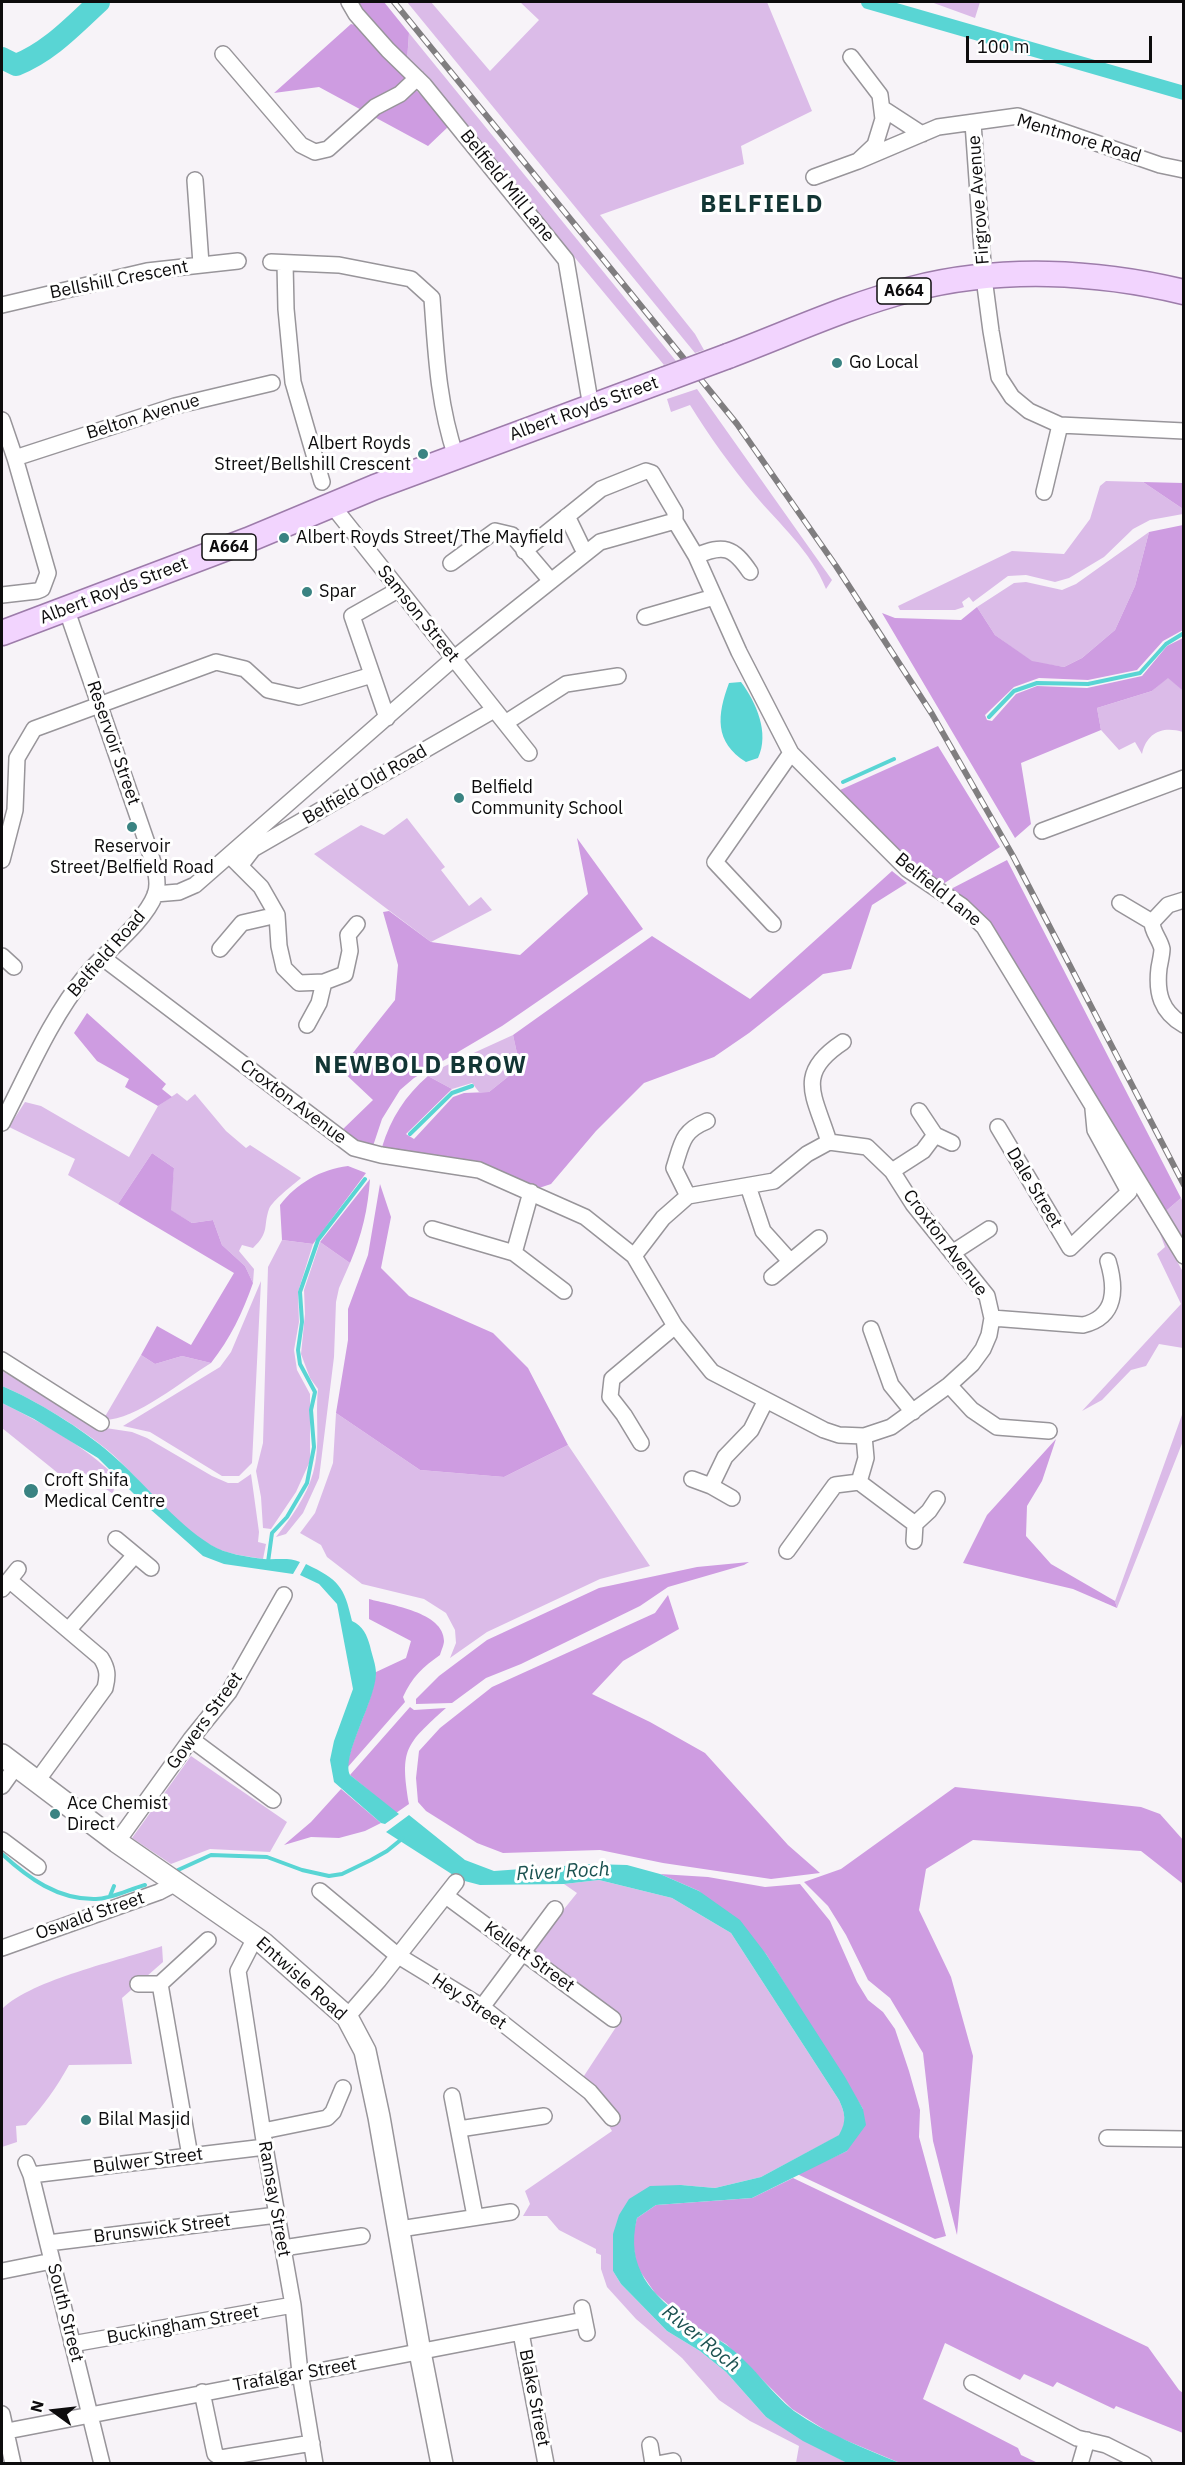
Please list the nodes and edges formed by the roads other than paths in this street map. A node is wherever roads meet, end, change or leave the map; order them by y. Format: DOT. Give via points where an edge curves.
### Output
graph roads {
  1 [pos="349,2"];
  2 [pos="223,54"];
  3 [pos="851,57"];
  4 [pos="417,78"];
  5 [pos="882,108"];
  6 [pos="973,123"];
  7 [pos="922,134"];
  8 [pos="858,160"];
  9 [pos="1184,170"];
  10 [pos="814,177"];
  11 [pos="195,180"];
  12 [pos="238,261"];
  13 [pos="201,264"];
  14 [pos="984,278"];
  15 [pos="1184,292"];
  16 [pos="2,305"];
  17 [pos="272,383"];
  18 [pos="591,407"];
  19 [pos="2,420"];
  20 [pos="1060,425"];
  21 [pos="1184,430"];
  22 [pos="456,457"];
  23 [pos="15,458"];
  24 [pos="322,482"];
  25 [pos="1044,492"];
  26 [pos="331,504"];
  27 [pos="567,516"];
  28 [pos="675,521"];
  29 [pos="524,551"];
  30 [pos="587,552"];
  31 [pos="696,556"];
  32 [pos="451,564"];
  33 [pos="750,572"];
  34 [pos="551,580"];
  35 [pos="398,590"];
  36 [pos="2,595"];
  37 [pos="714,597"];
  38 [pos="66,608"];
  39 [pos="645,617"];
  40 [pos="2,633"];
  41 [pos="453,659"];
  42 [pos="372,675"];
  43 [pos="618,676"];
  44 [pos="101,705"];
  45 [pos="494,710"];
  46 [pos="387,718"];
  47 [pos="505,723"];
  48 [pos="529,753"];
  49 [pos="792,753"];
  50 [pos="1184,778"];
  51 [pos="1042,831"];
  52 [pos="2,860"];
  53 [pos="234,860"];
  54 [pos="156,887"];
  55 [pos="1184,900"];
  56 [pos="1120,903"];
  57 [pos="277,915"];
  58 [pos="1152,922"];
  59 [pos="357,924"];
  60 [pos="773,924"];
  61 [pos="220,949"];
  62 [pos="2,956"];
  63 [pos="103,958"];
  64 [pos="14,967"];
  65 [pos="324,982"];
  66 [pos="307,1025"];
  67 [pos="1184,1025"];
  68 [pos="843,1042"];
  69 [pos="1092,1103"];
  70 [pos="920,1112"];
  71 [pos="707,1121"];
  72 [pos="2,1123"];
  73 [pos="998,1127"];
  74 [pos="935,1135"];
  75 [pos="829,1142"];
  76 [pos="952,1143"];
  77 [pos="892,1171"];
  78 [pos="748,1186"];
  79 [pos="531,1192"];
  80 [pos="688,1196"];
  81 [pos="432,1229"];
  82 [pos="989,1229"];
  83 [pos="819,1238"];
  84 [pos="514,1253"];
  85 [pos="952,1253"];
  86 [pos="634,1256"];
  87 [pos="1184,1256"];
  88 [pos="1107,1261"];
  89 [pos="790,1262"];
  90 [pos="771,1277"];
  91 [pos="564,1291"];
  92 [pos="992,1318"];
  93 [pos="675,1326"];
  94 [pos="871,1329"];
  95 [pos="2,1360"];
  96 [pos="949,1385"];
  97 [pos="766,1400"];
  98 [pos="913,1412"];
  99 [pos="101,1423"];
  100 [pos="1049,1431"];
  101 [pos="864,1436"];
  102 [pos="641,1443"];
  103 [pos="692,1479"];
  104 [pos="860,1482"];
  105 [pos="711,1486"];
  106 [pos="732,1498"];
  107 [pos="938,1499"];
  108 [pos="915,1524"];
  109 [pos="116,1539"];
  110 [pos="914,1541"];
  111 [pos="787,1551"];
  112 [pos="135,1555"];
  113 [pos="151,1568"];
  114 [pos="9,1579"];
  115 [pos="284,1594"];
  116 [pos="69,1629"];
  117 [pos="191,1739"];
  118 [pos="9,1760"];
  119 [pos="37,1781"];
  120 [pos="2,1786"];
  121 [pos="273,1800"];
  122 [pos="2,1840"];
  123 [pos="117,1842"];
  124 [pos="38,1867"];
  125 [pos="177,1882"];
  126 [pos="456,1882"];
  127 [pos="320,1891"];
  128 [pos="446,1896"];
  129 [pos="555,1909"];
  130 [pos="255,1938"];
  131 [pos="208,1940"];
  132 [pos="2,1948"];
  133 [pos="523,1952"];
  134 [pos="397,1955"];
  135 [pos="138,1984"];
  136 [pos="160,1984"];
  137 [pos="482,2007"];
  138 [pos="346,2016"];
  139 [pos="613,2019"];
  140 [pos="343,2088"];
  141 [pos="452,2096"];
  142 [pos="544,2116"];
  143 [pos="612,2118"];
  144 [pos="459,2129"];
  145 [pos="262,2131"];
  146 [pos="1107,2138"];
  147 [pos="1184,2139"];
  148 [pos="265,2147"];
  149 [pos="190,2156"];
  150 [pos="29,2169"];
  151 [pos="511,2212"];
  152 [pos="277,2214"];
  153 [pos="475,2217"];
  154 [pos="400,2229"];
  155 [pos="362,2236"];
  156 [pos="48,2243"];
  157 [pos="283,2248"];
  158 [pos="52,2261"];
  159 [pos="2,2271"];
  160 [pos="293,2305"];
  161 [pos="584,2320"];
  162 [pos="521,2332"];
  163 [pos="72,2344"];
  164 [pos="420,2352"];
  165 [pos="300,2373"];
  166 [pos="972,2383"];
  167 [pos="202,2392"];
  168 [pos="2,2414"];
  169 [pos="90,2414"];
  170 [pos="3,2431"];
  171 [pos="1087,2440"];
  172 [pos="312,2443"];
  173 [pos="650,2445"];
  174 [pos="673,2460"];
  175 [pos="13,2463"];
  176 [pos="102,2463"];
  177 [pos="315,2463"];
  178 [pos="442,2463"];
  179 [pos="546,2463"];
  180 [pos="655,2463"];
  181 [pos="1080,2463"];
  182 [pos="1144,2463"];
  1 -- 4 [label="street, Belfield Mill Lane"];
  2 -- 4 [label="street" via="301,145 315,152 328,149 375,107 400,94"];
  3 -- 5 [label="street" via="880,95"];
  4 -- 18 [label="street, Belfield Mill Lane" via="566,260"];
  5 -- 7 [label="street"];
  5 -- 8 [label="street" via="883,119 875,145"];
  6 -- 7 [label="street, Mentmore Road" via="938,127"];
  6 -- 9 [label="street, Mentmore Road" via="1018,116"];
  6 -- 14 [label="street, Firgrove Avenue"];
  7 -- 8 [label="street, Mentmore Road"];
  8 -- 10 [label="street, Mentmore Road"];
  11 -- 13 [label="street"];
  12 -- 13 [label="street, Bellshill Crescent"];
  13 -- 16 [label="street, Bellshill Crescent" via="147,271"];
  14 -- 15 [label="main road, Albert Royds Street / A664" via="1065,273"];
  14 -- 18 [label="main road, Albert Royds Street / A664, bridge" via="911,289"];
  14 -- 20 [label="street, Firgrove Avenue" via="999,377 1012,397 1029,411"];
  17 -- 23 [label="street, Belton Avenue" via="175,406"];
  18 -- 22 [label="main road, Albert Royds Street / A664"];
  19 -- 23 [label="street"];
  20 -- 21 [label="street"];
  20 -- 25 [label="street"];
  22 -- 24 [label="street" via="438,387 432,298 411,279 339,265 278,262 293,382"];
  22 -- 26 [label="main road, Albert Royds Street / A664"];
  23 -- 36 [label="street, Albert Royds Street" via="48,573 38,591"];
  26 -- 35 [label="street, Samson Street"];
  26 -- 38 [label="main road, Albert Royds Street / A664" via="248,540"];
  27 -- 28 [label="street, Belfield Lane" via="601,489 646,471 652,473 675,512"];
  27 -- 29 [label="street"];
  27 -- 30 [label="street"];
  28 -- 30 [label="street" via="600,542"];
  28 -- 31 [label="street, Belfield Lane"];
  29 -- 32 [label="street" via="512,535 495,531"];
  29 -- 34 [label="street"];
  30 -- 34 [label="street"];
  31 -- 33 [label="street" via="712,549 726,549 737,554"];
  31 -- 37 [label="street, Belfield Lane"];
  34 -- 41 [label="street"];
  35 -- 41 [label="street, Samson Street"];
  35 -- 42 [label="street" via="352,616"];
  37 -- 39 [label="street"];
  37 -- 49 [label="street, Belfield Lane"];
  38 -- 40 [label="main road, Albert Royds Street / A664"];
  38 -- 44 [label="street, Reservoir Street"];
  41 -- 45 [label="street, Samson Street"];
  41 -- 46 [label="street"];
  42 -- 44 [label="street" via="299,697 268,690 245,669 216,662"];
  42 -- 46 [label="street"];
  43 -- 47 [label="street" via="566,684"];
  44 -- 52 [label="street" via="34,729 17,758 15,810"];
  44 -- 54 [label="street, Reservoir Street" via="148,846"];
  45 -- 47 [label="street, Samson Street"];
  45 -- 53 [label="street, Belfield Old Road"];
  46 -- 53 [label="street"];
  47 -- 48 [label="street, Samson Street"];
  49 -- 60 [label="street" via="715,862"];
  49 -- 69 [label="street, Belfield Lane" via="908,869 962,906 984,927"];
  50 -- 51 [label="street"];
  53 -- 54 [label="street" via="179,892"];
  53 -- 57 [label="street" via="261,887"];
  54 -- 63 [label="street, Belfield Road" via="147,909"];
  55 -- 58 [label="street" via="1168,905"];
  56 -- 58 [label="street"];
  57 -- 61 [label="street" via="242,923"];
  57 -- 65 [label="street" via="284,968 299,982"];
  58 -- 67 [label="street" via="1162,948 1157,984 1160,999 1174,1020"];
  59 -- 65 [label="street" via="348,935 350,951 345,974"];
  62 -- 64 [label="street"];
  63 -- 72 [label="street, Belfield Road" via="56,1018"];
  63 -- 79 [label="street, Croxton Avenue" via="354,1148 479,1170"];
  65 -- 66 [label="street" via="319,1003"];
  68 -- 75 [label="street" via="825,1054 810,1083"];
  69 -- 73 [label="street, Dale Street" via="1095,1130 1130,1192 1070,1248"];
  69 -- 87 [label="street, Belfield Lane"];
  70 -- 74 [label="street"];
  71 -- 80 [label="street" via="691,1127 674,1168"];
  74 -- 76 [label="street"];
  74 -- 77 [label="street" via="923,1151"];
  75 -- 77 [label="street, Croxton Avenue" via="867,1147"];
  75 -- 78 [label="street" via="774,1180"];
  77 -- 85 [label="street, Croxton Avenue"];
  78 -- 80 [label="street"];
  78 -- 89 [label="street" via="764,1231"];
  79 -- 84 [label="street"];
  79 -- 86 [label="street, Croxton Avenue" via="585,1217"];
  80 -- 86 [label="street" via="663,1218"];
  81 -- 84 [label="street"];
  82 -- 85 [label="street"];
  83 -- 89 [label="street"];
  84 -- 91 [label="street"];
  85 -- 92 [label="street, Croxton Avenue" via="987,1296"];
  86 -- 93 [label="street, Croxton Avenue"];
  88 -- 92 [label="street" via="1113,1280 1110,1304 1093,1322"];
  89 -- 90 [label="street"];
  92 -- 96 [label="street, Croxton Avenue" via="983,1349"];
  93 -- 97 [label="street, Croxton Avenue" via="712,1371"];
  93 -- 102 [label="street" via="612,1379 610,1397"];
  94 -- 98 [label="street" via="891,1384"];
  95 -- 99 [label="street"];
  96 -- 98 [label="street, Croxton Avenue"];
  96 -- 100 [label="street" via="972,1410 997,1427"];
  97 -- 101 [label="street, Croxton Avenue" via="824,1430"];
  97 -- 105 [label="street" via="751,1430 725,1456"];
  98 -- 101 [label="street, Croxton Avenue" via="891,1427"];
  101 -- 104 [label="street" via="866,1458"];
  103 -- 105 [label="street"];
  104 -- 108 [label="street"];
  104 -- 111 [label="street" via="835,1485"];
  105 -- 106 [label="street"];
  107 -- 108 [label="street"];
  108 -- 110 [label="street"];
  109 -- 112 [label="street"];
  112 -- 113 [label="street"];
  112 -- 116 [label="street"];
  114 -- 116 [label="street"];
  115 -- 117 [label="street, Gowers Street" via="229,1692"];
  116 -- 119 [label="street" via="101,1658 108,1676 105,1688"];
  117 -- 121 [label="street"];
  117 -- 123 [label="street, Gowers Street"];
  118 -- 119 [label="main road, Entwisle Road"];
  118 -- 120 [label="street"];
  119 -- 123 [label="main road, Entwisle Road"];
  122 -- 124 [label="street"];
  123 -- 125 [label="main road, Entwisle Road"];
  125 -- 130 [label="main road, Entwisle Road"];
  125 -- 132 [label="street, Oswald Street" via="159,1892"];
  126 -- 128 [label="street"];
  127 -- 134 [label="street, Hey Street"];
  128 -- 133 [label="street, Kellett Street"];
  128 -- 134 [label="street"];
  129 -- 133 [label="street"];
  130 -- 138 [label="main road, Entwisle Road"];
  130 -- 145 [label="street, Ramsay Street" via="238,1971"];
  131 -- 136 [label="street"];
  133 -- 137 [label="street"];
  133 -- 139 [label="street, Kellett Street"];
  134 -- 137 [label="street, Hey Street"];
  134 -- 138 [label="street"];
  135 -- 136 [label="street"];
  136 -- 149 [label="street"];
  137 -- 143 [label="street, Hey Street" via="590,2092"];
  138 -- 154 [label="main road, Entwisle Road" via="365,2051"];
  140 -- 145 [label="street" via="327,2118"];
  141 -- 144 [label="street"];
  142 -- 144 [label="street"];
  144 -- 153 [label="street"];
  145 -- 148 [label="street, Ramsay Street"];
  146 -- 147 [label="street"];
  148 -- 149 [label="street, Bulwer Street"];
  148 -- 152 [label="street, Ramsay Street"];
  149 -- 150 [label="street, Bulwer Street"];
  150 -- 156 [label="street, South Street"];
  151 -- 153 [label="street"];
  152 -- 156 [label="street, Brunswick Street"];
  152 -- 157 [label="street, Ramsay Street"];
  153 -- 154 [label="street"];
  154 -- 164 [label="main road, Entwisle Road"];
  155 -- 157 [label="street"];
  156 -- 158 [label="street, South Street"];
  157 -- 160 [label="street, Ramsay Street"];
  158 -- 159 [label="street"];
  158 -- 163 [label="street, South Street"];
  160 -- 163 [label="street, Buckingham Street"];
  160 -- 165 [label="street, Ramsay Street"];
  161 -- 162 [label="street, Trafalgar Street"];
  162 -- 164 [label="street, Trafalgar Street"];
  162 -- 179 [label="street, Blake Street"];
  163 -- 169 [label="street, South Street"];
  164 -- 165 [label="street, Trafalgar Street"];
  164 -- 178 [label="main road, Entwisle Road"];
  165 -- 167 [label="street, Trafalgar Street"];
  165 -- 172 [label="street, Ramsay Street"];
  166 -- 171 [label="street"];
  167 -- 169 [label="street, Trafalgar Street"];
  167 -- 172 [label="street" via="215,2454 221,2458"];
  168 -- 170 [label="street"];
  169 -- 170 [label="street, Trafalgar Street"];
  169 -- 176 [label="street, South Street"];
  170 -- 175 [label="street"];
  171 -- 181 [label="street"];
  171 -- 182 [label="street"];
  172 -- 177 [label="street, Ramsay Street"];
  173 -- 180 [label="street"];
  174 -- 180 [label="street"];
}
